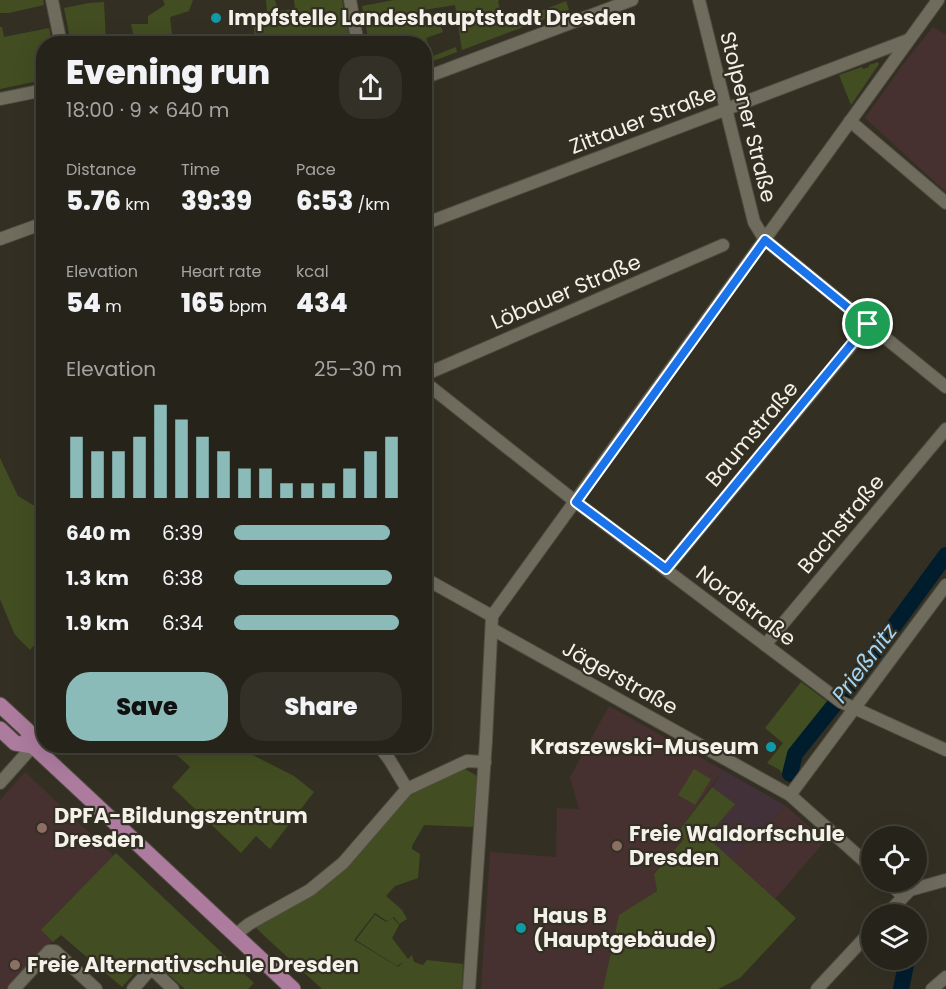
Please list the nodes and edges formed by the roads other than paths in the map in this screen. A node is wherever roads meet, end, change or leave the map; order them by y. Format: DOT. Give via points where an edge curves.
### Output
graph roads {
  1 [pos="52,0"];
  2 [pos="350,0"];
  3 [pos="632,0"];
  4 [pos="699,0"];
  5 [pos="938,0"];
  6 [pos="59,36"];
  7 [pos="357,36"];
  8 [pos="909,39"];
  9 [pos="432,75"];
  10 [pos="36,92"];
  11 [pos="0,99"];
  12 [pos="726,109"];
  13 [pos="850,122"];
  14 [pos="946,203"];
  15 [pos="432,221"];
  16 [pos="36,226"];
  17 [pos="0,239"];
  18 [pos="765,240"];
  19 [pos="723,245"];
  20 [pos="868,324"];
  21 [pos="432,372"];
  22 [pos="946,387"];
  23 [pos="432,388"];
  24 [pos="946,429"];
  25 [pos="576,502"];
  26 [pos="666,569"];
  27 [pos="432,582"];
  28 [pos="946,585"];
  29 [pos="492,616"];
  30 [pos="492,629"];
  31 [pos="765,645"];
  32 [pos="0,705"];
  33 [pos="854,708"];
  34 [pos="0,729"];
  35 [pos="33,746"];
  36 [pos="36,749"];
  37 [pos="946,750"];
  38 [pos="40,753"];
  39 [pos="384,753"];
  40 [pos="485,762"];
  41 [pos="0,783"];
  42 [pos="407,789"];
  43 [pos="790,795"];
  44 [pos="861,857"];
  45 [pos="946,880"];
  46 [pos="899,892"];
  47 [pos="903,896"];
  48 [pos="896,904"];
  49 [pos="235,935"];
  50 [pos="861,942"];
  51 [pos="946,977"];
  52 [pos="14,989"];
  53 [pos="96,989"];
  54 [pos="133,989"];
  55 [pos="173,989"];
  56 [pos="293,989"];
  57 [pos="469,989"];
  58 [pos="817,989"];
  59 [pos="932,989"];
  1 -- 6 [label="street"];
  2 -- 7 [label="street"];
  3 -- 9 [label="street"];
  4 -- 12 [label="street, Stolpener Straße"];
  5 -- 8 [label="street"];
  8 -- 12 [label="street, Zittauer Straße"];
  8 -- 13 [label="street"];
  10 -- 11 [label="street"];
  12 -- 15 [label="street, Zittauer Straße"];
  12 -- 18 [label="street, Stolpener Straße" via="754,222"];
  13 -- 14 [label="street"];
  13 -- 18 [label="street"];
  16 -- 17 [label="street"];
  18 -- 20 [label="street"];
  18 -- 25 [label="street"];
  19 -- 21 [label="street, Löbauer Straße"];
  20 -- 22 [label="street"];
  20 -- 26 [label="street, Baumstraße"];
  23 -- 25 [label="street, Nordstraße"];
  24 -- 31 [label="street, Bachstraße"];
  25 -- 26 [label="street, Nordstraße"];
  25 -- 29 [label="street"];
  26 -- 31 [label="street, Nordstraße"];
  27 -- 29 [label="street"];
  28 -- 33 [label="street"];
  29 -- 30 [label="street"];
  30 -- 40 [label="street"];
  30 -- 43 [label="street, Jägerstraße"];
  31 -- 33 [label="street, Nordstraße" via="837,700"];
  32 -- 35 [label="main road" via="27,730"];
  33 -- 37 [label="street, Nordstraße"];
  33 -- 43 [label="street"];
  34 -- 35 [label="main road" via="15,743"];
  35 -- 36 [label="main road"];
  35 -- 41 [label="street"];
  38 -- 49 [label="main road"];
  39 -- 42 [label="street"];
  40 -- 42 [label="street" via="466,761"];
  40 -- 57 [label="street"];
  42 -- 49 [label="street" via="343,864 310,890"];
  43 -- 44 [label="street, Jägerstraße"];
  45 -- 47 [label="street" via="910,890"];
  46 -- 47 [label="street"];
  47 -- 48 [label="street"];
  49 -- 56 [label="main road"];
  50 -- 58 [label="street"];
  51 -- 59 [label="street"];
  52 -- 53 [label="street" via="49,951 55,951"];
  54 -- 55 [label="street" via="153,971"];
}
